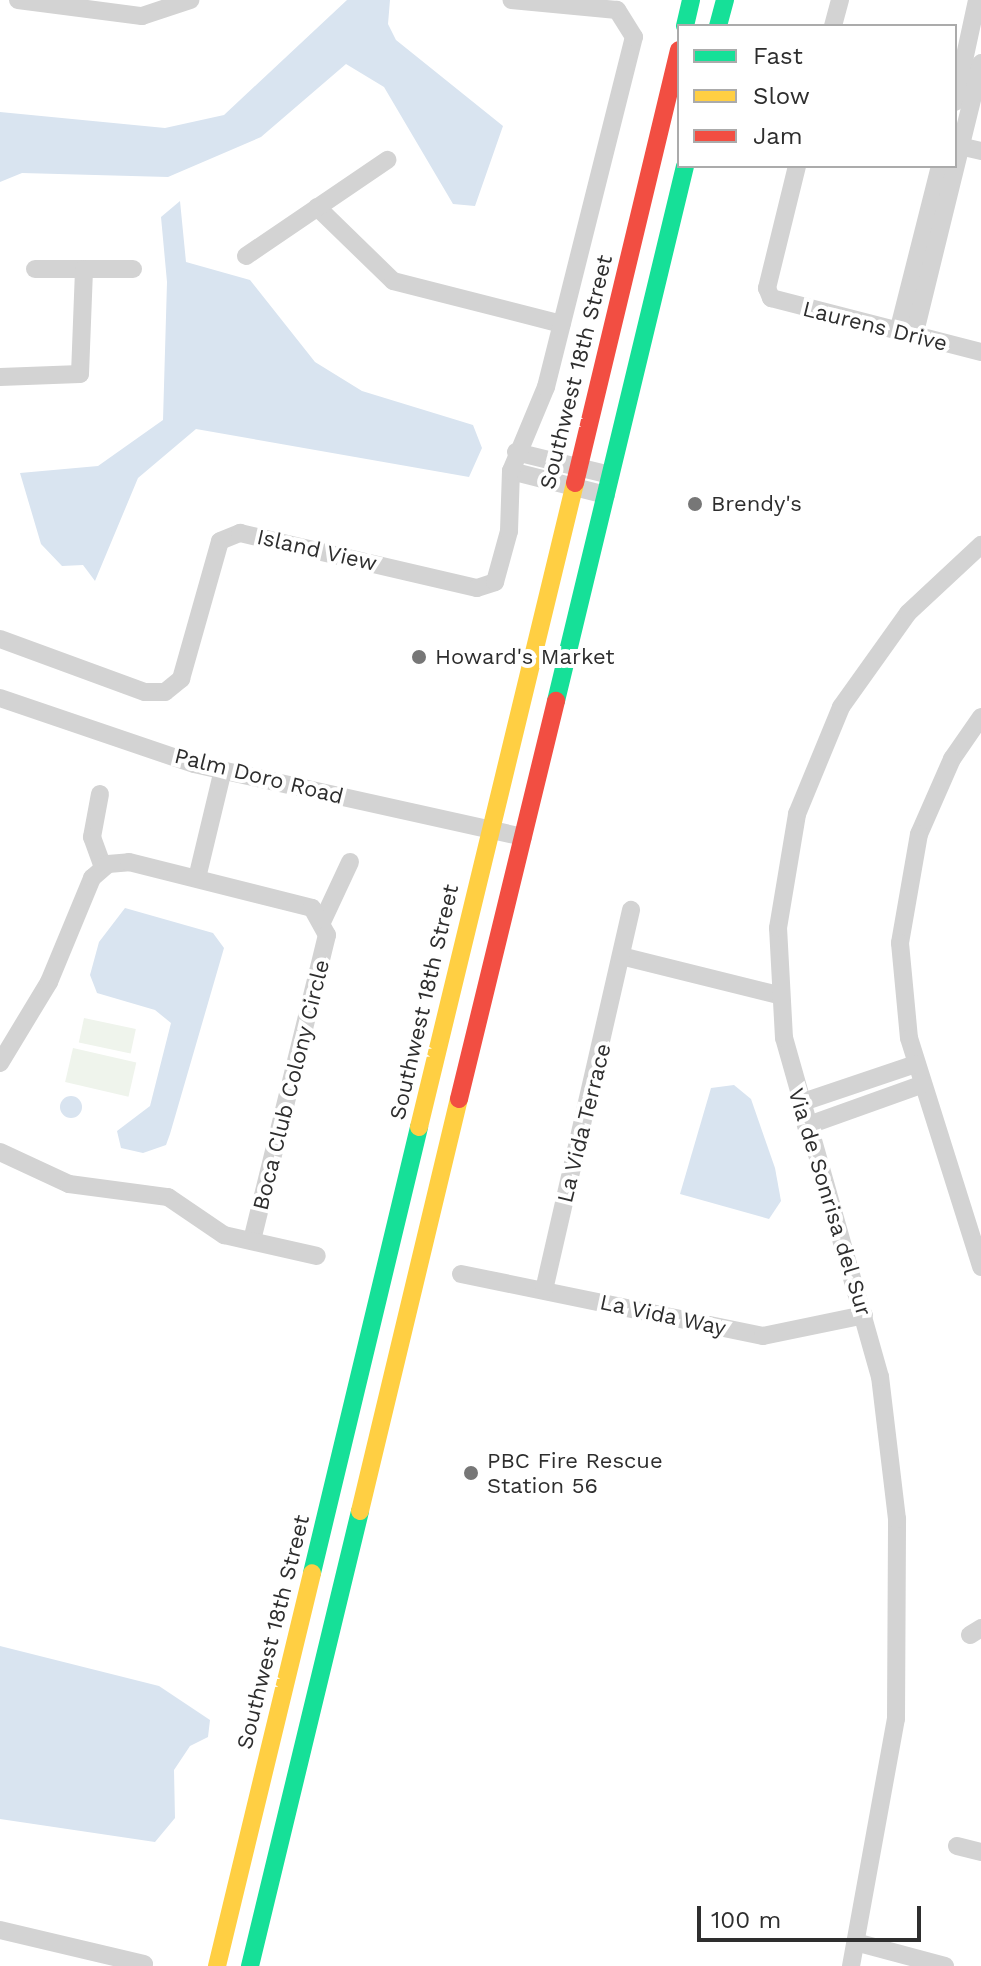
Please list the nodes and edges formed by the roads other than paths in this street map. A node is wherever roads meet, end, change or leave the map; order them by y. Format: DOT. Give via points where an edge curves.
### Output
graph roads {
  1 [pos="21,0"];
  2 [pos="190,0"];
  3 [pos="511,0"];
  4 [pos="691,0"];
  5 [pos="725,0"];
  6 [pos="840,0"];
  7 [pos="977,0"];
  8 [pos="685,24"];
  9 [pos="719,24"];
  10 [pos="834,24"];
  11 [pos="677,58"];
  12 [pos="981,63"];
  13 [pos="957,93"];
  14 [pos="958,146"];
  15 [pos="981,151"];
  16 [pos="387,160"];
  17 [pos="685,168"];
  18 [pos="797,168"];
  19 [pos="940,168"];
  20 [pos="952,168"];
  21 [pos="317,207"];
  22 [pos="246,256"];
  23 [pos="35,269"];
  24 [pos="84,269"];
  25 [pos="133,269"];
  26 [pos="562,324"];
  27 [pos="906,334"];
  28 [pos="981,352"];
  29 [pos="0,377"];
  30 [pos="516,452"];
  31 [pos="578,467"];
  32 [pos="511,471"];
  33 [pos="610,475"];
  34 [pos="573,487"];
  35 [pos="606,495"];
  36 [pos="981,545"];
  37 [pos="0,639"];
  38 [pos="0,698"];
  39 [pos="981,717"];
  40 [pos="223,770"];
  41 [pos="100,794"];
  42 [pos="490,830"];
  43 [pos="523,837"];
  44 [pos="350,862"];
  45 [pos="103,867"];
  46 [pos="197,878"];
  47 [pos="631,910"];
  48 [pos="323,920"];
  49 [pos="625,957"];
  50 [pos="779,995"];
  51 [pos="0,1063"];
  52 [pos="916,1064"];
  53 [pos="923,1084"];
  54 [pos="800,1103"];
  55 [pos="806,1126"];
  56 [pos="0,1152"];
  57 [pos="252,1241"];
  58 [pos="317,1256"];
  59 [pos="981,1267"];
  60 [pos="461,1274"];
  61 [pos="544,1290"];
  62 [pos="864,1315"];
  63 [pos="957,1846"];
  64 [pos="981,1852"];
  65 [pos="0,1930"];
  66 [pos="859,1943"];
  67 [pos="70,1957"];
  68 [pos="144,1964"];
  69 [pos="217,1966"];
  70 [pos="250,1966"];
  71 [pos="851,1966"];
  72 [pos="945,1966"];
  1 -- 2 [label="street" via="142,16"];
  3 -- 26 [label="street, Island View" via="606,7 632,26"];
  4 -- 8 [label="main road"];
  5 -- 9 [label="main road"];
  6 -- 10 [label="street"];
  7 -- 13 [label="street"];
  11 -- 31 [label="main road, Southwest 18th Street"];
  12 -- 14 [label="street"];
  14 -- 15 [label="street"];
  16 -- 21 [label="street"];
  17 -- 33 [label="main road"];
  18 -- 27 [label="street, Laurens Drive" via="767,288 771,298"];
  19 -- 27 [label="street"];
  20 -- 27 [label="street"];
  21 -- 22 [label="street"];
  21 -- 26 [label="street" via="393,281"];
  23 -- 24 [label="street"];
  24 -- 25 [label="street"];
  24 -- 29 [label="street" via="80,374"];
  26 -- 30 [label="street, Island View" via="546,387"];
  27 -- 28 [label="street, Laurens Drive"];
  30 -- 31 [label="street"];
  30 -- 32 [label="street, Island View"];
  31 -- 33 [label="street"];
  31 -- 34 [label="main road, Southwest 18th Street"];
  32 -- 34 [label="street"];
  32 -- 37 [label="street, Island View" via="509,531 487,588 240,533 220,541 181,679 165,692 145,692"];
  33 -- 35 [label="main road"];
  34 -- 35 [label="street"];
  34 -- 42 [label="main road, Southwest 18th Street"];
  35 -- 43 [label="main road"];
  36 -- 50 [label="street, Via de Sonrisa del Sur" via="881,645 822,745 786,862"];
  38 -- 40 [label="street, Palm Doro Road"];
  39 -- 52 [label="street" via="933,796 903,901 901,984"];
  40 -- 42 [label="street, Palm Doro Road"];
  40 -- 46 [label="street"];
  41 -- 45 [label="street" via="92,837"];
  42 -- 43 [label="street, Palm Doro Road"];
  42 -- 69 [label="main road, Southwest 18th Street"];
  43 -- 70 [label="main road"];
  44 -- 48 [label="street"];
  45 -- 46 [label="street" via="129,862"];
  45 -- 51 [label="street"];
  46 -- 48 [label="street" via="301,904"];
  47 -- 49 [label="street, La Vida Terrace"];
  48 -- 57 [label="street, Boca Club Colony Circle" via="319,974"];
  49 -- 50 [label="street"];
  49 -- 61 [label="street, La Vida Terrace"];
  50 -- 54 [label="street, Via de Sonrisa del Sur"];
  52 -- 53 [label="street"];
  52 -- 54 [label="street"];
  53 -- 55 [label="street"];
  53 -- 59 [label="street"];
  54 -- 55 [label="street, Via de Sonrisa del Sur"];
  55 -- 62 [label="street, Via de Sonrisa del Sur"];
  56 -- 57 [label="street, Boca Club Colony Circle" via="92,1190 168,1197 215,1231"];
  57 -- 58 [label="street, Boca Club Colony Circle"];
  60 -- 61 [label="street, La Vida Way"];
  61 -- 62 [label="street, La Vida Way" via="763,1336"];
  62 -- 66 [label="street, Via de Sonrisa del Sur" via="891,1454 900,1610 887,1797"];
  63 -- 64 [label="street"];
  65 -- 67 [label="street"];
  66 -- 71 [label="street, Via de Sonrisa del Sur"];
  66 -- 72 [label="street"];
  67 -- 68 [label="street"];
}
